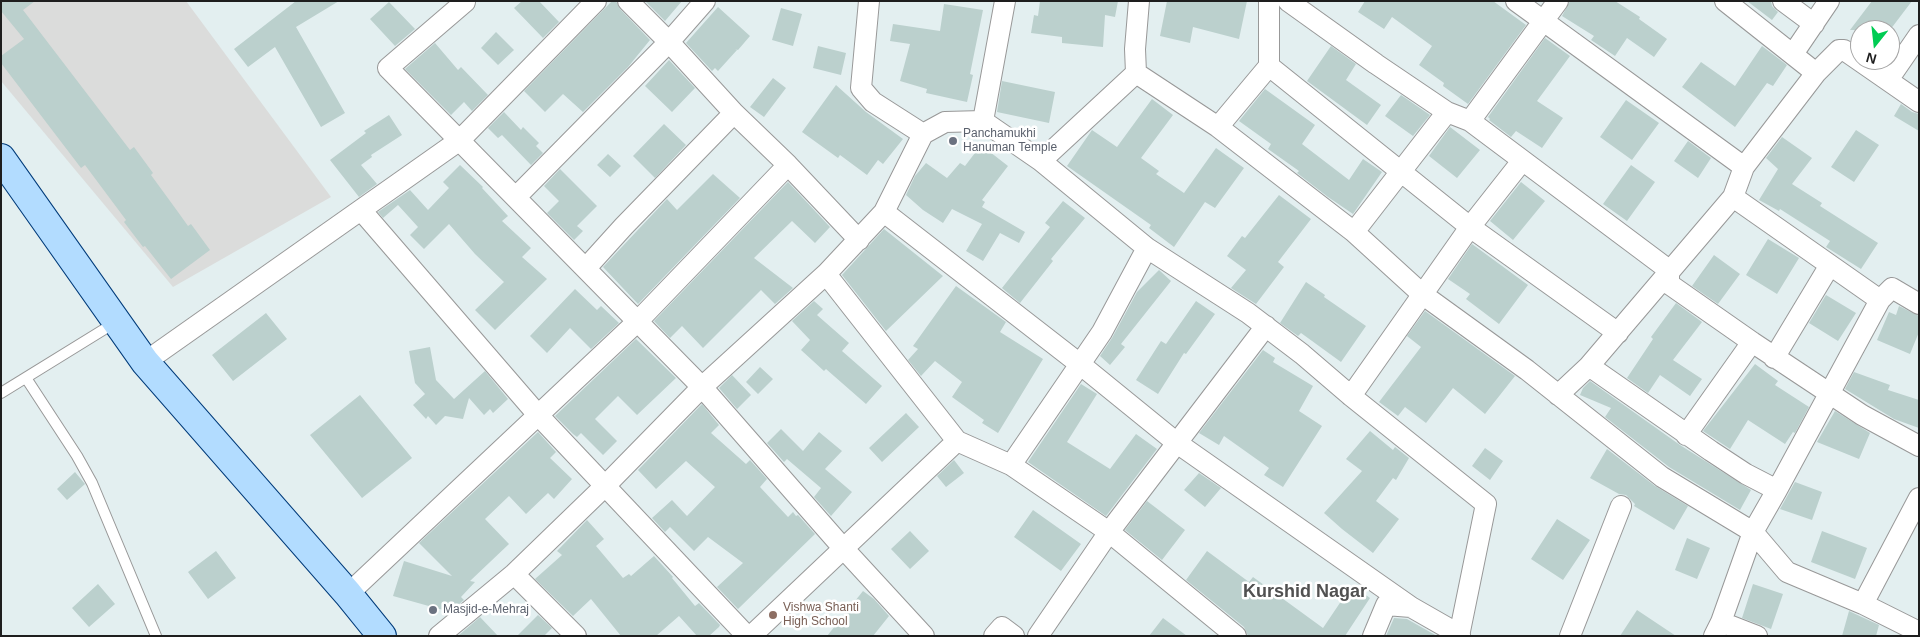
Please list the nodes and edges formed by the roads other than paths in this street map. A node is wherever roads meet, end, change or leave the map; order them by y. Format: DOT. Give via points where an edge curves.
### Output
graph roads {
  1 [pos="464,1"];
  2 [pos="596,1"];
  3 [pos="628,1"];
  4 [pos="705,1"];
  5 [pos="869,1"];
  6 [pos="1005,1"];
  7 [pos="1140,1"];
  8 [pos="1269,1"];
  9 [pos="1288,1"];
  10 [pos="1516,1"];
  11 [pos="1558,1"];
  12 [pos="1724,1"];
  13 [pos="1783,1"];
  14 [pos="1830,1"];
  15 [pos="1542,21"];
  16 [pos="1814,24"];
  17 [pos="1919,35"];
  18 [pos="670,42"];
  19 [pos="1793,54"];
  20 [pos="1269,66"];
  21 [pos="1136,73"];
  22 [pos="1816,73"];
  23 [pos="1888,80"];
  24 [pos="1919,102"];
  25 [pos="1447,112"];
  26 [pos="734,113"];
  27 [pos="1470,121"];
  28 [pos="983,122"];
  29 [pos="1218,126"];
  30 [pos="923,134"];
  31 [pos="460,140"];
  32 [pos="1,158"];
  33 [pos="1522,160"];
  34 [pos="1040,161"];
  35 [pos="788,165"];
  36 [pos="1744,167"];
  37 [pos="1402,171"];
  38 [pos="516,197"];
  39 [pos="1732,197"];
  40 [pos="361,210"];
  41 [pos="884,212"];
  42 [pos="1470,227"];
  43 [pos="1354,232"];
  44 [pos="859,240"];
  45 [pos="1146,248"];
  46 [pos="1830,265"];
  47 [pos="586,268"];
  48 [pos="1669,270"];
  49 [pos="826,274"];
  50 [pos="1422,294"];
  51 [pos="1880,300"];
  52 [pos="1919,304"];
  53 [pos="117,321"];
  54 [pos="638,321"];
  55 [pos="1266,326"];
  56 [pos="1618,334"];
  57 [pos="1752,342"];
  58 [pos="1774,358"];
  59 [pos="145,362"];
  60 [pos="1081,365"];
  61 [pos="1589,366"];
  62 [pos="26,378"];
  63 [pos="702,387"];
  64 [pos="1,393"];
  65 [pos="1829,394"];
  66 [pos="1558,395"];
  67 [pos="1350,396"];
  68 [pos="538,415"];
  69 [pos="1686,435"];
  70 [pos="957,441"];
  71 [pos="1177,443"];
  72 [pos="1919,446"];
  73 [pos="1011,465"];
  74 [pos="605,486"];
  75 [pos="1777,490"];
  76 [pos="1919,498"];
  77 [pos="1621,506"];
  78 [pos="1110,532"];
  79 [pos="1753,532"];
  80 [pos="843,548"];
  81 [pos="514,574"];
  82 [pos="348,594"];
  83 [pos="1864,604"];
  84 [pos="1411,607"];
  85 [pos="1718,629"];
  86 [pos="1919,632"];
  87 [pos="1459,635"];
  88 [pos="156,636"];
  89 [pos="382,636"];
  90 [pos="439,636"];
  91 [pos="576,636"];
  92 [pos="747,636"];
  93 [pos="752,636"];
  94 [pos="924,636"];
  95 [pos="994,636"];
  96 [pos="1014,636"];
  97 [pos="1038,636"];
  98 [pos="1236,636"];
  99 [pos="1373,636"];
  100 [pos="1570,636"];
  101 [pos="1756,636"];
  1 -- 31 [label="street" via="388,68"];
  2 -- 31 [label="street"];
  3 -- 18 [label="street"];
  4 -- 18 [label="street"];
  5 -- 30 [label="street" via="861,88 874,102"];
  6 -- 28 [label="street"];
  7 -- 21 [label="street"];
  8 -- 20 [label="street"];
  9 -- 25 [label="street"];
  10 -- 15 [label="street"];
  11 -- 15 [label="street"];
  12 -- 19 [label="street"];
  13 -- 16 [label="street"];
  14 -- 16 [label="street"];
  15 -- 27 [label="street"];
  15 -- 36 [label="street"];
  16 -- 19 [label="street"];
  17 -- 23 [label="street"];
  18 -- 26 [label="street"];
  18 -- 38 [label="street"];
  19 -- 22 [label="street"];
  20 -- 29 [label="street"];
  20 -- 37 [label="street"];
  21 -- 29 [label="street"];
  21 -- 34 [label="street"];
  22 -- 23 [label="street" via="1841,50"];
  22 -- 36 [label="street"];
  23 -- 24 [label="street"];
  25 -- 27 [label="street"];
  25 -- 37 [label="street"];
  26 -- 35 [label="street"];
  26 -- 47 [label="street"];
  27 -- 33 [label="street"];
  28 -- 30 [label="street" via="945,122"];
  28 -- 34 [label="street"];
  29 -- 43 [label="street"];
  30 -- 41 [label="street"];
  31 -- 38 [label="street"];
  31 -- 40 [label="street"];
  32 -- 53 [label="main road"];
  33 -- 42 [label="street"];
  33 -- 48 [label="street"];
  34 -- 45 [label="street"];
  35 -- 44 [label="street"];
  35 -- 54 [label="street"];
  36 -- 39 [label="street"];
  37 -- 42 [label="street"];
  37 -- 43 [label="street"];
  38 -- 47 [label="street"];
  39 -- 46 [label="street"];
  39 -- 48 [label="street"];
  40 -- 59 [label="street"];
  40 -- 68 [label="street"];
  41 -- 44 [label="street"];
  41 -- 60 [label="street"];
  42 -- 50 [label="street"];
  42 -- 56 [label="street"];
  43 -- 50 [label="street"];
  44 -- 49 [label="street"];
  45 -- 55 [label="street"];
  45 -- 60 [label="street"];
  46 -- 51 [label="street"];
  46 -- 58 [label="street"];
  47 -- 54 [label="street"];
  48 -- 56 [label="street"];
  48 -- 57 [label="street" via="1669,284"];
  49 -- 63 [label="street"];
  49 -- 70 [label="street"];
  50 -- 66 [label="street"];
  50 -- 67 [label="street"];
  51 -- 52 [label="street" via="1892,288"];
  51 -- 65 [label="street"];
  53 -- 59 [label="main road"];
  53 -- 62 [label="lane"];
  54 -- 63 [label="street"];
  54 -- 68 [label="street"];
  55 -- 67 [label="street"];
  55 -- 71 [label="street"];
  56 -- 61 [label="street"];
  57 -- 58 [label="street"];
  57 -- 69 [label="street"];
  58 -- 65 [label="street"];
  59 -- 82 [label="main road"];
  60 -- 71 [label="street"];
  60 -- 73 [label="street"];
  61 -- 66 [label="street"];
  61 -- 69 [label="street"];
  62 -- 64 [label="lane"];
  62 -- 88 [label="lane" via="92,483"];
  63 -- 74 [label="street"];
  63 -- 80 [label="street"];
  65 -- 72 [label="street"];
  65 -- 75 [label="street"];
  66 -- 79 [label="street" via="1662,477"];
  67 -- 87 [label="street" via="1486,504"];
  68 -- 74 [label="street"];
  68 -- 82 [label="street"];
  69 -- 75 [label="street"];
  70 -- 73 [label="street"];
  70 -- 80 [label="street"];
  71 -- 78 [label="street"];
  71 -- 84 [label="street"];
  73 -- 78 [label="street"];
  74 -- 81 [label="street"];
  74 -- 92 [label="street"];
  75 -- 79 [label="street"];
  76 -- 83 [label="street"];
  77 -- 100 [label="street"];
  78 -- 97 [label="street"];
  78 -- 98 [label="street"];
  79 -- 83 [label="street" via="1787,572"];
  79 -- 85 [label="street"];
  80 -- 93 [label="street"];
  80 -- 94 [label="street"];
  81 -- 90 [label="street"];
  81 -- 91 [label="street"];
  82 -- 89 [label="main road"];
  83 -- 86 [label="street"];
  84 -- 87 [label="street"];
  84 -- 99 [label="street" via="1386,606"];
  85 -- 101 [label="street"];
  95 -- 96 [label="street" via="1002,627"];
}
